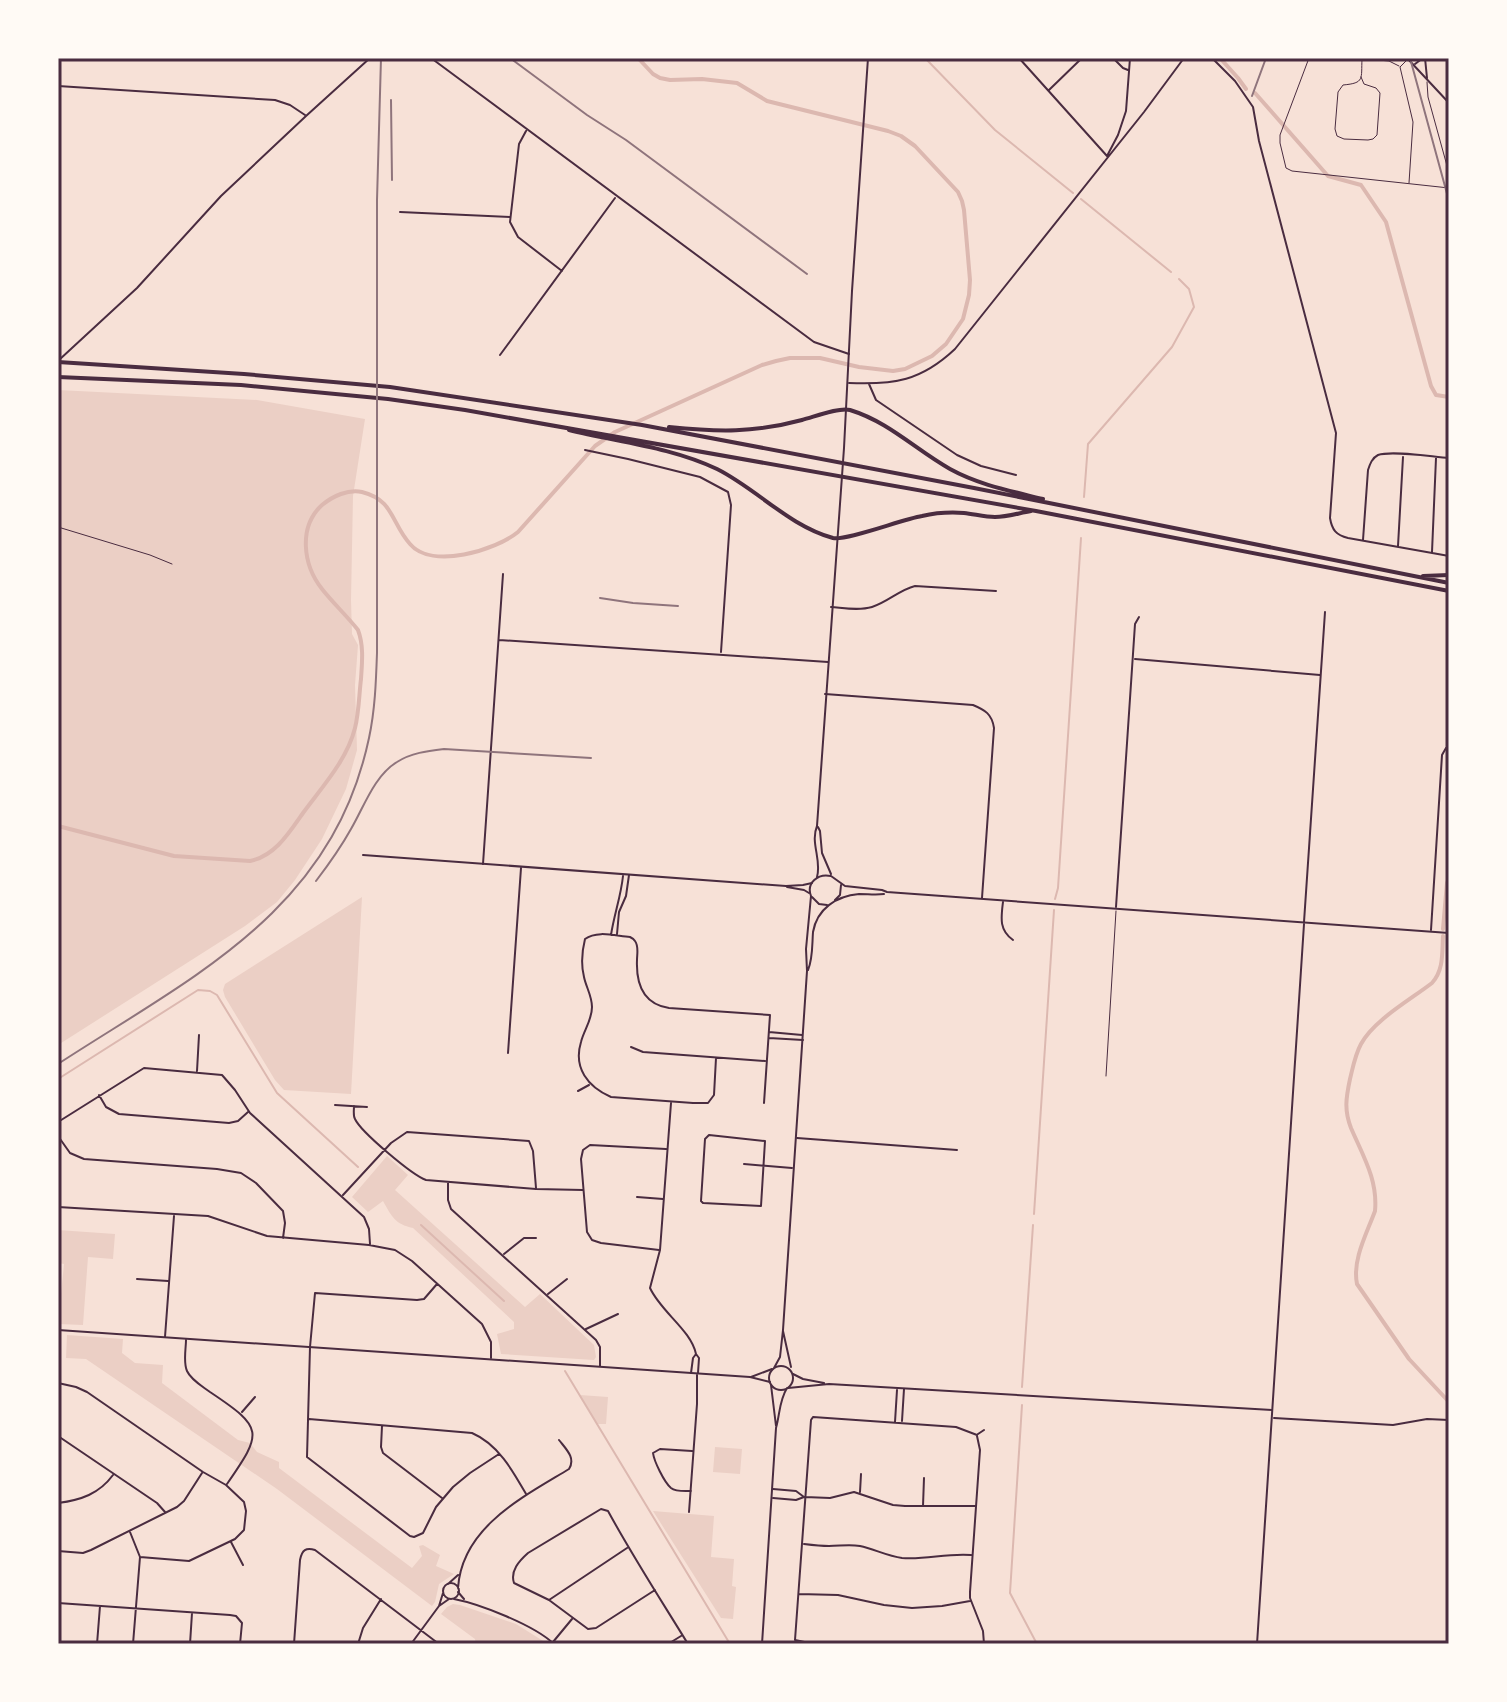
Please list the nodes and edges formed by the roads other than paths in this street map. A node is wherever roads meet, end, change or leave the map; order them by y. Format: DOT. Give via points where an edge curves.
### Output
graph roads {
  1 [pos="370,58"];
  2 [pos="431,58"];
  3 [pos="868,58"];
  4 [pos="1019,58"];
  5 [pos="1082,58"];
  6 [pos="1113,58"];
  7 [pos="1130,58"];
  8 [pos="1184,58"];
  9 [pos="1212,58"];
  10 [pos="1309,58"];
  11 [pos="1359,58"];
  12 [pos="1370,58"];
  13 [pos="1424,58"];
  14 [pos="1408,59"];
  15 [pos="1414,65"];
  16 [pos="1400,67"];
  17 [pos="1129,70"];
  18 [pos="1361,77"];
  19 [pos="1427,79"];
  20 [pos="58,86"];
  21 [pos="1049,90"];
  22 [pos="1449,103"];
  23 [pos="306,116"];
  24 [pos="527,130"];
  25 [pos="1107,156"];
  26 [pos="1449,173"];
  27 [pos="1409,185"];
  28 [pos="1449,188"];
  29 [pos="616,197"];
  30 [pos="400,212"];
  31 [pos="511,217"];
  32 [pos="562,271"];
  33 [pos="849,354"];
  34 [pos="500,355"];
  35 [pos="58,361"];
  36 [pos="58,377"];
  37 [pos="847,383"];
  38 [pos="868,383"];
  39 [pos="846,409"];
  40 [pos="535,422"];
  41 [pos="642,425"];
  42 [pos="585,450"];
  43 [pos="1403,455"];
  44 [pos="1436,458"];
  45 [pos="1449,458"];
  46 [pos="1016,475"];
  47 [pos="1036,511"];
  48 [pos="1096,512"];
  49 [pos="58,527"];
  50 [pos="836,539"];
  51 [pos="1363,541"];
  52 [pos="1398,547"];
  53 [pos="1432,553"];
  54 [pos="1449,556"];
  55 [pos="172,564"];
  56 [pos="503,574"];
  57 [pos="1449,575"];
  58 [pos="1417,577"];
  59 [pos="1449,583"];
  60 [pos="996,591"];
  61 [pos="1449,591"];
  62 [pos="831,607"];
  63 [pos="1325,612"];
  64 [pos="1139,617"];
  65 [pos="499,640"];
  66 [pos="721,655"];
  67 [pos="1132,659"];
  68 [pos="828,662"];
  69 [pos="1321,675"];
  70 [pos="825,694"];
  71 [pos="1449,747"];
  72 [pos="817,826"];
  73 [pos="363,855"];
  74 [pos="483,864"];
  75 [pos="522,866"];
  76 [pos="623,874"];
  77 [pos="629,875"];
  78 [pos="832,876"];
  79 [pos="816,878"];
  80 [pos="812,883"];
  81 [pos="840,884"];
  82 [pos="786,886"];
  83 [pos="887,892"];
  84 [pos="810,895"];
  85 [pos="982,900"];
  86 [pos="834,901"];
  87 [pos="1003,901"];
  88 [pos="829,904"];
  89 [pos="1116,908"];
  90 [pos="1304,922"];
  91 [pos="1431,931"];
  92 [pos="1449,933"];
  93 [pos="611,935"];
  94 [pos="617,936"];
  95 [pos="1013,940"];
  96 [pos="807,971"];
  97 [pos="769,1032"];
  98 [pos="199,1035"];
  99 [pos="803,1035"];
  100 [pos="768,1038"];
  101 [pos="803,1040"];
  102 [pos="631,1047"];
  103 [pos="508,1053"];
  104 [pos="716,1058"];
  105 [pos="766,1061"];
  106 [pos="197,1072"];
  107 [pos="1106,1076"];
  108 [pos="590,1084"];
  109 [pos="578,1091"];
  110 [pos="99,1095"];
  111 [pos="671,1102"];
  112 [pos="764,1103"];
  113 [pos="335,1105"];
  114 [pos="354,1106"];
  115 [pos="367,1107"];
  116 [pos="249,1111"];
  117 [pos="58,1122"];
  118 [pos="58,1136"];
  119 [pos="795,1138"];
  120 [pos="384,1149"];
  121 [pos="668,1149"];
  122 [pos="957,1150"];
  123 [pos="744,1164"];
  124 [pos="765,1166"];
  125 [pos="793,1168"];
  126 [pos="448,1183"];
  127 [pos="536,1189"];
  128 [pos="583,1190"];
  129 [pos="342,1196"];
  130 [pos="637,1197"];
  131 [pos="664,1199"];
  132 [pos="58,1207"];
  133 [pos="174,1215"];
  134 [pos="536,1238"];
  135 [pos="283,1239"];
  136 [pos="369,1245"];
  137 [pos="660,1250"];
  138 [pos="503,1254"];
  139 [pos="137,1279"];
  140 [pos="567,1279"];
  141 [pos="169,1281"];
  142 [pos="437,1284"];
  143 [pos="548,1295"];
  144 [pos="618,1314"];
  145 [pos="58,1330"];
  146 [pos="585,1330"];
  147 [pos="783,1330"];
  148 [pos="165,1338"];
  149 [pos="186,1340"];
  150 [pos="310,1347"];
  151 [pos="696,1354"];
  152 [pos="491,1360"];
  153 [pos="600,1367"];
  154 [pos="773,1369"];
  155 [pos="691,1373"];
  156 [pos="793,1373"];
  157 [pos="697,1374"];
  158 [pos="750,1377"];
  159 [pos="770,1382"];
  160 [pos="58,1383"];
  161 [pos="829,1384"];
  162 [pos="788,1388"];
  163 [pos="897,1389"];
  164 [pos="904,1389"];
  165 [pos="255,1397"];
  166 [pos="1273,1410"];
  167 [pos="242,1413"];
  168 [pos="1273,1418"];
  169 [pos="307,1419"];
  170 [pos="1449,1420"];
  171 [pos="895,1422"];
  172 [pos="902,1423"];
  173 [pos="382,1425"];
  174 [pos="776,1428"];
  175 [pos="984,1430"];
  176 [pos="977,1435"];
  177 [pos="58,1436"];
  178 [pos="559,1440"];
  179 [pos="693,1451"];
  180 [pos="499,1454"];
  181 [pos="203,1472"];
  182 [pos="114,1474"];
  183 [pos="861,1474"];
  184 [pos="924,1478"];
  185 [pos="226,1485"];
  186 [pos="772,1489"];
  187 [pos="691,1491"];
  188 [pos="860,1493"];
  189 [pos="526,1494"];
  190 [pos="804,1497"];
  191 [pos="771,1498"];
  192 [pos="443,1499"];
  193 [pos="58,1503"];
  194 [pos="976,1506"];
  195 [pos="923,1507"];
  196 [pos="689,1512"];
  197 [pos="165,1513"];
  198 [pos="129,1531"];
  199 [pos="230,1541"];
  200 [pos="803,1544"];
  201 [pos="628,1547"];
  202 [pos="58,1551"];
  203 [pos="972,1555"];
  204 [pos="140,1557"];
  205 [pos="243,1565"];
  206 [pos="459,1574"];
  207 [pos="447,1585"];
  208 [pos="458,1590"];
  209 [pos="655,1590"];
  210 [pos="443,1592"];
  211 [pos="798,1594"];
  212 [pos="381,1599"];
  213 [pos="451,1599"];
  214 [pos="465,1600"];
  215 [pos="549,1600"];
  216 [pos="971,1600"];
  217 [pos="58,1603"];
  218 [pos="100,1606"];
  219 [pos="439,1606"];
  220 [pos="135,1608"];
  221 [pos="192,1612"];
  222 [pos="574,1617"];
  223 [pos="421,1630"];
  224 [pos="683,1635"];
  225 [pos="97,1644"];
  226 [pos="133,1644"];
  227 [pos="190,1644"];
  228 [pos="240,1644"];
  229 [pos="294,1644"];
  230 [pos="358,1644"];
  231 [pos="411,1644"];
  232 [pos="439,1644"];
  233 [pos="553,1644"];
  234 [pos="668,1644"];
  235 [pos="688,1644"];
  236 [pos="762,1644"];
  237 [pos="814,1644"];
  238 [pos="984,1644"];
  239 [pos="1257,1644"];
  1 -- 23 [label="street"];
  2 -- 24 [label="street"];
  3 -- 33 [label="street"];
  4 -- 21 [label="street"];
  5 -- 21 [label="street"];
  6 -- 17 [label="street"];
  7 -- 17 [label="street"];
  8 -- 25 [label="street"];
  9 -- 51 [label="street" via="1255,113 1336,433 1332,529"];
  10 -- 27 [label="lane" via="1280,143 1286,168"];
  11 -- 12 [label="lane"];
  11 -- 18 [label="lane"];
  12 -- 16 [label="lane"];
  13 -- 15 [label="street"];
  13 -- 19 [label="street"];
  14 -- 15 [label="street"];
  14 -- 16 [label="lane"];
  15 -- 19 [label="street"];
  16 -- 27 [label="lane" via="1413,122"];
  17 -- 25 [label="street" via="1126,111"];
  18 -- 18 [label="lane" via="1338,92 1335,129 1341,138 1368,140 1377,135 1380,93"];
  19 -- 22 [label="street"];
  19 -- 26 [label="lane"];
  20 -- 23 [label="street" via="275,100"];
  21 -- 25 [label="street"];
  23 -- 35 [label="street"];
  24 -- 29 [label="street"];
  24 -- 31 [label="street" via="519,144"];
  25 -- 38 [label="street" via="943,361 902,381"];
  27 -- 28 [label="lane"];
  29 -- 32 [label="street"];
  29 -- 33 [label="street" via="814,342"];
  30 -- 31 [label="street"];
  31 -- 32 [label="street" via="518,237"];
  32 -- 34 [label="street"];
  33 -- 37 [label="street"];
  35 -- 41 [label="highway" via="364,384"];
  36 -- 40 [label="highway" via="241,385 388,399"];
  37 -- 38 [label="street"];
  37 -- 39 [label="street"];
  38 -- 46 [label="street" via="876,400 957,455"];
  39 -- 41 [label="highway" via="756,430"];
  39 -- 48 [label="highway" via="885,425 981,484"];
  39 -- 50 [label="street"];
  40 -- 47 [label="highway"];
  40 -- 50 [label="highway" via="648,447 717,469 783,513"];
  41 -- 48 [label="highway"];
  42 -- 66 [label="street" via="700,477 725,489 731,500"];
  43 -- 44 [label="street"];
  43 -- 51 [label="street" via="1371,461"];
  43 -- 52 [label="street"];
  44 -- 45 [label="street"];
  44 -- 53 [label="street"];
  47 -- 50 [label="highway" via="996,517 938,513"];
  47 -- 61 [label="highway"];
  48 -- 58 [label="highway"];
  49 -- 55 [label="lane"];
  50 -- 62 [label="street"];
  51 -- 52 [label="street"];
  52 -- 53 [label="street"];
  53 -- 54 [label="street"];
  56 -- 65 [label="street"];
  57 -- 58 [label="highway"];
  58 -- 59 [label="highway"];
  60 -- 62 [label="street" via="915,586 869,608"];
  62 -- 68 [label="street"];
  63 -- 69 [label="street"];
  64 -- 67 [label="street"];
  65 -- 66 [label="street"];
  65 -- 74 [label="street"];
  66 -- 68 [label="street"];
  67 -- 69 [label="street"];
  67 -- 89 [label="street"];
  68 -- 70 [label="street"];
  69 -- 90 [label="street"];
  70 -- 72 [label="street"];
  70 -- 85 [label="street" via="973,705 989,713 994,728"];
  71 -- 91 [label="street" via="1442,755"];
  72 -- 78 [label="street"];
  72 -- 79 [label="street"];
  73 -- 74 [label="street"];
  74 -- 75 [label="street"];
  75 -- 76 [label="street"];
  75 -- 103 [label="street"];
  76 -- 77 [label="street"];
  76 -- 93 [label="street"];
  77 -- 82 [label="street"];
  77 -- 94 [label="street"];
  78 -- 79 [label="street"];
  78 -- 81 [label="street"];
  79 -- 80 [label="street"];
  80 -- 82 [label="street"];
  80 -- 84 [label="street"];
  81 -- 83 [label="street"];
  81 -- 86 [label="street"];
  82 -- 84 [label="street"];
  83 -- 85 [label="street"];
  83 -- 86 [label="street"];
  84 -- 88 [label="street" via="819,904"];
  84 -- 96 [label="street"];
  85 -- 87 [label="street"];
  86 -- 88 [label="street"];
  87 -- 89 [label="street"];
  87 -- 95 [label="street" via="1001,923"];
  88 -- 96 [label="street" via="816,920"];
  89 -- 90 [label="street"];
  89 -- 107 [label="lane"];
  90 -- 91 [label="street"];
  90 -- 166 [label="street"];
  91 -- 92 [label="street"];
  93 -- 94 [label="street"];
  93 -- 108 [label="street" via="589,936 584,945 583,974 592,1008 579,1062"];
  94 -- 97 [label="street" via="636,942 638,978 654,1004 770,1015"];
  96 -- 99 [label="street"];
  97 -- 99 [label="street"];
  97 -- 100 [label="street"];
  98 -- 106 [label="street"];
  99 -- 101 [label="street"];
  100 -- 101 [label="street"];
  100 -- 105 [label="street"];
  101 -- 119 [label="street"];
  102 -- 104 [label="street"];
  104 -- 105 [label="street"];
  104 -- 111 [label="street" via="711,1101"];
  105 -- 112 [label="street"];
  106 -- 110 [label="street" via="144,1068"];
  106 -- 116 [label="street" via="222,1075"];
  108 -- 109 [label="street"];
  108 -- 111 [label="street" via="611,1097"];
  110 -- 116 [label="street" via="119,1114 229,1123"];
  110 -- 117 [label="street"];
  111 -- 121 [label="street"];
  113 -- 114 [label="street"];
  114 -- 115 [label="street"];
  114 -- 120 [label="street" via="355,1120"];
  116 -- 129 [label="street"];
  118 -- 135 [label="street" via="70,1153 84,1159 241,1173 283,1211"];
  119 -- 122 [label="street"];
  119 -- 125 [label="street"];
  120 -- 126 [label="street" via="420,1178"];
  120 -- 127 [label="street" via="407,1132 529,1141"];
  120 -- 129 [label="street"];
  121 -- 128 [label="street" via="590,1145 581,1159"];
  121 -- 131 [label="street"];
  123 -- 124 [label="street"];
  124 -- 124 [label="street" via="761,1206 701,1201 706,1136 765,1141"];
  124 -- 125 [label="street"];
  125 -- 147 [label="street"];
  126 -- 127 [label="street"];
  126 -- 138 [label="street" via="451,1209"];
  127 -- 128 [label="street"];
  128 -- 137 [label="street" via="592,1240"];
  129 -- 136 [label="street" via="367,1222"];
  130 -- 131 [label="street"];
  131 -- 137 [label="street"];
  132 -- 133 [label="street"];
  133 -- 135 [label="street" via="208,1216"];
  133 -- 141 [label="street"];
  134 -- 138 [label="street" via="524,1238"];
  135 -- 136 [label="street"];
  136 -- 142 [label="street" via="395,1250"];
  137 -- 151 [label="street" via="650,1288"];
  138 -- 143 [label="street"];
  139 -- 141 [label="street"];
  140 -- 143 [label="street"];
  141 -- 148 [label="street"];
  142 -- 150 [label="street" via="417,1300 315,1293"];
  142 -- 152 [label="street" via="482,1324 491,1342"];
  143 -- 146 [label="street"];
  144 -- 146 [label="street"];
  145 -- 148 [label="street"];
  146 -- 153 [label="street" via="600,1347"];
  147 -- 154 [label="street"];
  147 -- 156 [label="street"];
  148 -- 149 [label="street"];
  149 -- 150 [label="street"];
  149 -- 167 [label="street" via="188,1373"];
  150 -- 152 [label="street"];
  150 -- 169 [label="street"];
  151 -- 155 [label="street"];
  151 -- 157 [label="street"];
  152 -- 153 [label="street"];
  153 -- 155 [label="street"];
  154 -- 156 [label="street" via="784,1366"];
  154 -- 158 [label="street"];
  154 -- 159 [label="street"];
  155 -- 157 [label="street"];
  156 -- 161 [label="street"];
  156 -- 162 [label="street"];
  157 -- 158 [label="street"];
  157 -- 179 [label="street"];
  158 -- 159 [label="street"];
  159 -- 162 [label="street" via="779,1390"];
  159 -- 174 [label="street"];
  160 -- 181 [label="street" via="87,1392"];
  161 -- 162 [label="street"];
  161 -- 163 [label="street"];
  162 -- 174 [label="street"];
  163 -- 164 [label="street"];
  163 -- 171 [label="street"];
  164 -- 166 [label="street"];
  164 -- 172 [label="street"];
  165 -- 167 [label="street"];
  166 -- 168 [label="street"];
  167 -- 185 [label="street" via="252,1444"];
  168 -- 170 [label="street" via="1393,1425"];
  168 -- 239 [label="street"];
  169 -- 173 [label="street"];
  169 -- 192 [label="street" via="307,1457 410,1536 423,1533"];
  171 -- 172 [label="street"];
  171 -- 190 [label="street" via="813,1417"];
  172 -- 176 [label="street" via="956,1427"];
  173 -- 180 [label="street" via="472,1433"];
  173 -- 192 [label="street" via="383,1453"];
  174 -- 186 [label="street"];
  175 -- 176 [label="street"];
  176 -- 194 [label="street"];
  177 -- 182 [label="street"];
  178 -- 189 [label="street" via="572,1458 571,1466"];
  179 -- 187 [label="street"];
  179 -- 187 [label="street" via="653,1453 670,1487"];
  180 -- 189 [label="street"];
  180 -- 192 [label="street" via="460,1480"];
  181 -- 185 [label="street"];
  181 -- 197 [label="street" via="184,1501"];
  182 -- 193 [label="street" via="93,1494"];
  182 -- 197 [label="street"];
  183 -- 188 [label="street"];
  184 -- 195 [label="street"];
  185 -- 199 [label="street" via="246,1511 244,1530"];
  186 -- 190 [label="street"];
  186 -- 191 [label="street"];
  187 -- 196 [label="street"];
  188 -- 190 [label="street"];
  188 -- 195 [label="street" via="893,1505"];
  189 -- 206 [label="street" via="483,1529"];
  190 -- 191 [label="street"];
  190 -- 200 [label="street"];
  191 -- 236 [label="street"];
  194 -- 195 [label="street"];
  194 -- 203 [label="street"];
  197 -- 198 [label="street"];
  198 -- 202 [label="street" via="83,1553"];
  198 -- 204 [label="street"];
  199 -- 204 [label="street" via="189,1561"];
  199 -- 205 [label="street"];
  200 -- 203 [label="street" via="857,1545 901,1558"];
  200 -- 211 [label="street"];
  201 -- 209 [label="street"];
  201 -- 215 [label="street"];
  201 -- 215 [label="street" via="608,1511 601,1509 528,1553 513,1580"];
  203 -- 216 [label="street"];
  204 -- 220 [label="street"];
  206 -- 207 [label="street"];
  206 -- 208 [label="street"];
  207 -- 208 [label="street"];
  207 -- 210 [label="street"];
  208 -- 213 [label="street"];
  208 -- 214 [label="street"];
  209 -- 222 [label="street" via="596,1628 588,1629"];
  209 -- 224 [label="street"];
  210 -- 213 [label="street"];
  210 -- 219 [label="street"];
  211 -- 216 [label="street" via="912,1608"];
  211 -- 237 [label="street" via="795,1640"];
  212 -- 223 [label="street"];
  212 -- 229 [label="street" via="315,1550 305,1549"];
  212 -- 230 [label="street"];
  213 -- 214 [label="street"];
  213 -- 219 [label="street"];
  214 -- 233 [label="street" via="517,1621"];
  215 -- 222 [label="street"];
  216 -- 238 [label="street"];
  217 -- 218 [label="street"];
  218 -- 220 [label="street"];
  218 -- 225 [label="street"];
  219 -- 223 [label="street"];
  220 -- 221 [label="street"];
  220 -- 226 [label="street"];
  221 -- 227 [label="street"];
  221 -- 228 [label="street" via="237,1617 242,1623"];
  222 -- 233 [label="street"];
  223 -- 231 [label="street"];
  223 -- 232 [label="street"];
  224 -- 234 [label="street"];
  224 -- 235 [label="street"];
}
